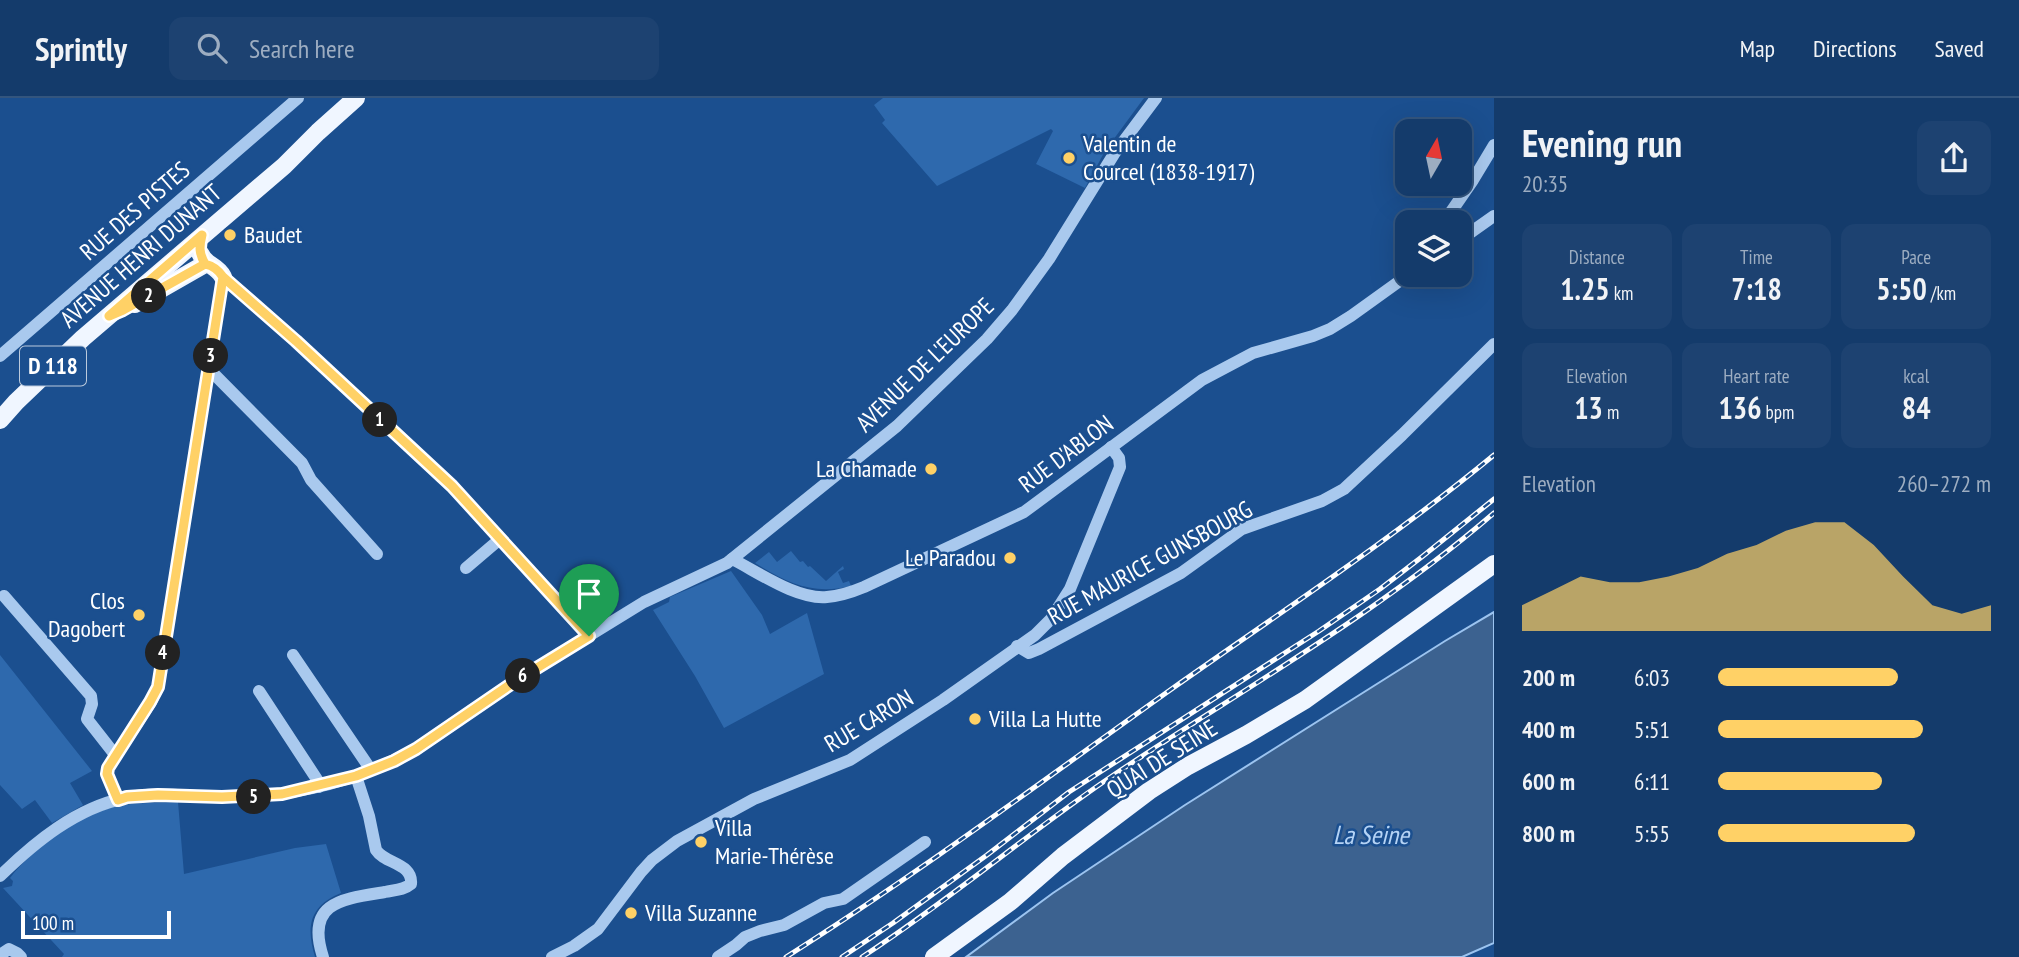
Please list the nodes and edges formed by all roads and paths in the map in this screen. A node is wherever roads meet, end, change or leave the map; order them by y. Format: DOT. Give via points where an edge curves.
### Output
graph roads {
  1 [pos="298,98"];
  2 [pos="356,98"];
  3 [pos="1156,98"];
  4 [pos="318,132"];
  5 [pos="1494,145"];
  6 [pos="1452,210"];
  7 [pos="1494,216"];
  8 [pos="1472,232"];
  9 [pos="202,235"];
  10 [pos="205,264"];
  11 [pos="223,277"];
  12 [pos="1395,284"];
  13 [pos="109,316"];
  14 [pos="1494,344"];
  15 [pos="0,356"];
  16 [pos="209,369"];
  17 [pos="0,408"];
  18 [pos="0,420"];
  19 [pos="1111,447"];
  20 [pos="500,539"];
  21 [pos="377,554"];
  22 [pos="732,559"];
  23 [pos="1494,564"];
  24 [pos="466,568"];
  25 [pos="4,596"];
  26 [pos="589,636"];
  27 [pos="1017,646"];
  28 [pos="293,655"];
  29 [pos="259,691"];
  30 [pos="116,756"];
  31 [pos="371,771"];
  32 [pos="356,776"];
  33 [pos="319,787"];
  34 [pos="118,800"];
  35 [pos="925,842"];
  36 [pos="0,876"];
  37 [pos="0,955"];
  38 [pos="21,957"];
  39 [pos="323,957"];
  40 [pos="552,957"];
  41 [pos="718,957"];
  42 [pos="934,957"];
  1 -- 15 [label="street, RUE DES PISTES"];
  2 -- 4 [label="main road, AVENUE HENRI DUNANT / D 118"];
  3 -- 22 [label="street, AVENUE DE L'EUROPE" via="1114,154 1049,259 987,339 897,426"];
  4 -- 9 [label="main road, AVENUE HENRI DUNANT / D 118"];
  4 -- 17 [label="main road, AVENUE HENRI DUNANT / D 118" via="278,160 95,316"];
  5 -- 6 [label="street"];
  7 -- 8 [label="street"];
  9 -- 10 [label="main road" via="199,250"];
  9 -- 13 [label="main road, AVENUE HENRI DUNANT / D 118"];
  10 -- 11 [label="main road"];
  10 -- 13 [label="main road"];
  11 -- 16 [label="street"];
  11 -- 20 [label="street" via="452,486"];
  12 -- 19 [label="street, RUE D'ABLON" via="1330,328 1253,353 1202,380"];
  13 -- 18 [label="main road, AVENUE HENRI DUNANT / D 118"];
  14 -- 27 [label="street, RUE MAURICE GUNSBOURG" via="1344,489 1242,530 1181,573 1040,649 1029,653"];
  16 -- 21 [label="street" via="302,463 311,480"];
  16 -- 30 [label="street" via="158,687"];
  19 -- 22 [label="street, RUE D'ABLON" via="1014,517 847,593 826,597 800,593"];
  19 -- 27 [label="street, RUE CARON" via="1120,467 1070,589 1051,619"];
  20 -- 24 [label="street"];
  20 -- 26 [label="street"];
  22 -- 26 [label="street, AVENUE DE L'EUROPE" via="644,602"];
  23 -- 42 [label="main road, QUAI DE SEINE" via="1306,700 1149,791"];
  25 -- 30 [label="street" via="91,696 88,719"];
  26 -- 31 [label="street, AVENUE DE L'EUROPE" via="416,749"];
  27 -- 40 [label="street, RUE CARON" via="943,701 850,760 754,799 677,841 641,872 598,929"];
  28 -- 31 [label="street"];
  29 -- 33 [label="street"];
  30 -- 34 [label="street" via="107,774"];
  31 -- 32 [label="street, AVENUE DE L'EUROPE"];
  32 -- 33 [label="street, AVENUE DE L'EUROPE"];
  32 -- 39 [label="street" via="376,850 412,877 405,888 363,895 326,910 317,933"];
  33 -- 34 [label="street, AVENUE DE L'EUROPE" via="251,797 158,795"];
  34 -- 36 [label="street, AVENUE DE L'EUROPE" via="44,836"];
  35 -- 41 [label="street" via="843,899 745,937"];
  37 -- 38 [label="street" via="9,949"];
}
